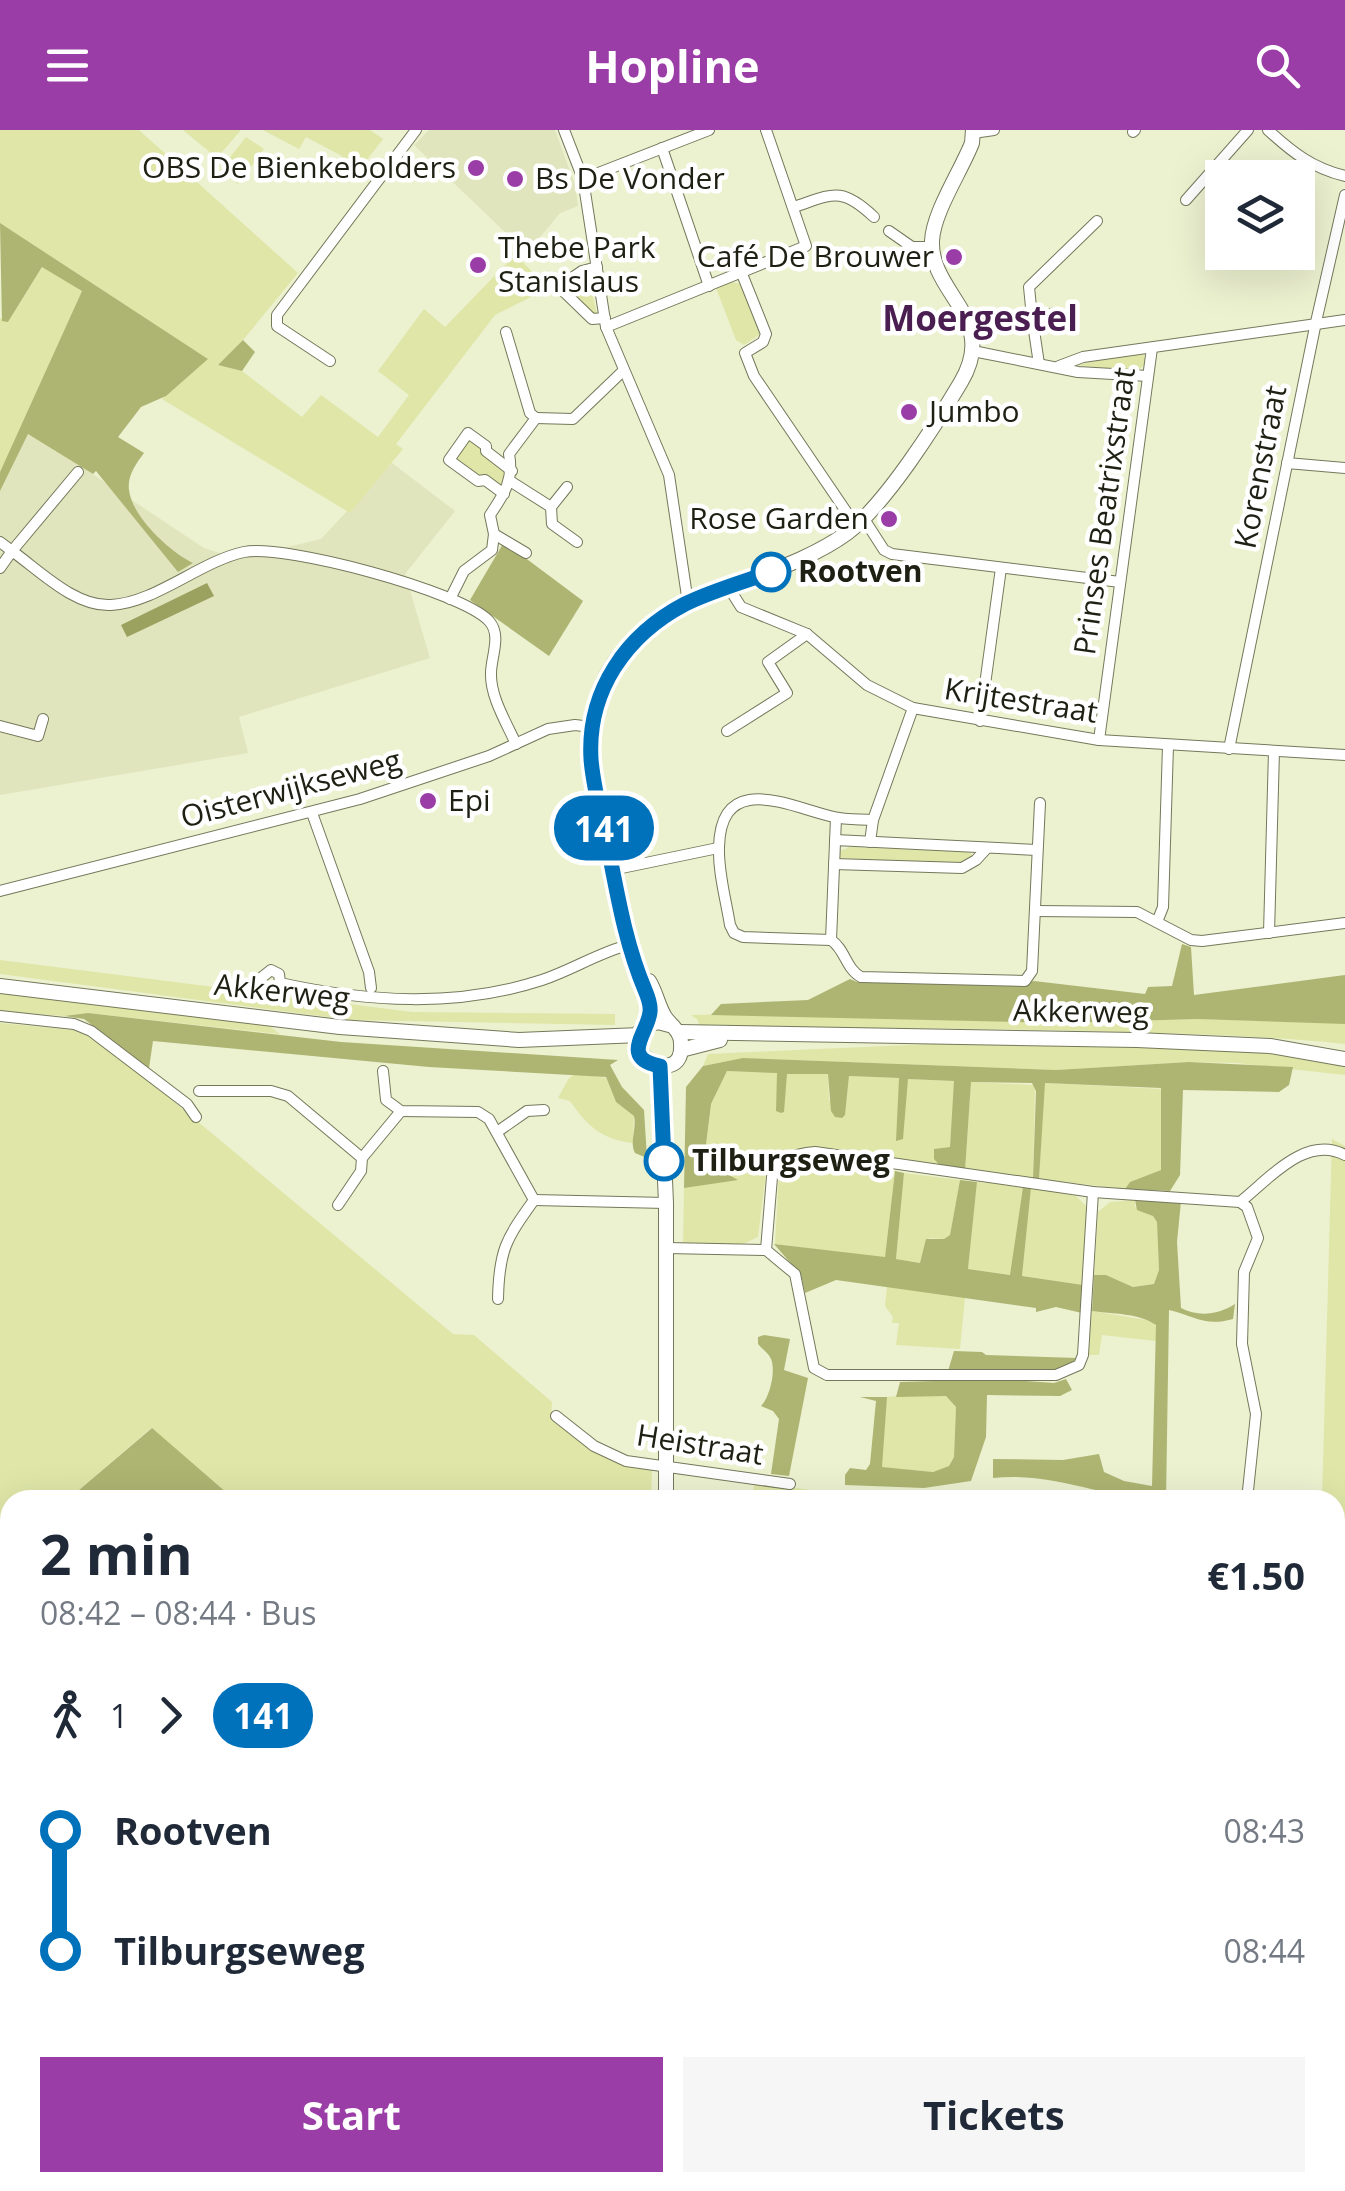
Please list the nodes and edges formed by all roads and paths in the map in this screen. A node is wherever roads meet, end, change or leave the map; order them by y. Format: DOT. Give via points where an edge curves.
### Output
graph roads {
  1 [pos="416,130"];
  2 [pos="564,130"];
  3 [pos="709,130"];
  4 [pos="766,130"];
  5 [pos="994,130"];
  6 [pos="1248,130"];
  7 [pos="1268,130"];
  8 [pos="973,131"];
  9 [pos="662,148"];
  10 [pos="1345,176"];
  11 [pos="583,179"];
  12 [pos="1345,195"];
  13 [pos="1186,200"];
  14 [pos="794,207"];
  15 [pos="874,217"];
  16 [pos="1097,221"];
  17 [pos="889,231"];
  18 [pos="932,247"];
  19 [pos="597,268"];
  20 [pos="742,274"];
  21 [pos="709,286"];
  22 [pos="1057,313"];
  23 [pos="1032,317"];
  24 [pos="1345,320"];
  25 [pos="1316,322"];
  26 [pos="606,323"];
  27 [pos="506,332"];
  28 [pos="1152,348"];
  29 [pos="973,351"];
  30 [pos="330,361"];
  31 [pos="1039,364"];
  32 [pos="1059,366"];
  33 [pos="623,371"];
  34 [pos="1148,376"];
  35 [pos="536,418"];
  36 [pos="1287,463"];
  37 [pos="1345,468"];
  38 [pos="78,472"];
  39 [pos="511,477"];
  40 [pos="567,487"];
  41 [pos="504,494"];
  42 [pos="550,507"];
  43 [pos="860,522"];
  44 [pos="494,534"];
  45 [pos="0,542"];
  46 [pos="576,542"];
  47 [pos="12,551"];
  48 [pos="526,553"];
  49 [pos="0,568"];
  50 [pos="1001,568"];
  51 [pos="1120,582"];
  52 [pos="729,588"];
  53 [pos="450,598"];
  54 [pos="688,603"];
  55 [pos="807,634"];
  56 [pos="913,708"];
  57 [pos="43,719"];
  58 [pos="980,721"];
  59 [pos="0,726"];
  60 [pos="592,727"];
  61 [pos="727,731"];
  62 [pos="1099,740"];
  63 [pos="516,744"];
  64 [pos="1168,746"];
  65 [pos="1228,749"];
  66 [pos="1274,751"];
  67 [pos="1345,754"];
  68 [pos="1040,803"];
  69 [pos="312,813"];
  70 [pos="836,818"];
  71 [pos="873,820"];
  72 [pos="835,840"];
  73 [pos="870,842"];
  74 [pos="718,848"];
  75 [pos="986,848"];
  76 [pos="1037,850"];
  77 [pos="834,864"];
  78 [pos="612,870"];
  79 [pos="0,891"];
  80 [pos="1036,911"];
  81 [pos="1156,922"];
  82 [pos="1345,923"];
  83 [pos="1269,933"];
  84 [pos="831,940"];
  85 [pos="630,950"];
  86 [pos="280,983"];
  87 [pos="0,986"];
  88 [pos="371,988"];
  89 [pos="0,1016"];
  90 [pos="676,1029"];
  91 [pos="770,1035"];
  92 [pos="641,1038"];
  93 [pos="1270,1046"];
  94 [pos="681,1050"];
  95 [pos="1345,1050"];
  96 [pos="1345,1059"];
  97 [pos="660,1066"];
  98 [pos="384,1071"];
  99 [pos="198,1091"];
  100 [pos="401,1110"];
  101 [pos="544,1110"];
  102 [pos="196,1118"];
  103 [pos="497,1132"];
  104 [pos="1345,1155"];
  105 [pos="362,1158"];
  106 [pos="1094,1192"];
  107 [pos="534,1200"];
  108 [pos="666,1202"];
  109 [pos="1240,1202"];
  110 [pos="338,1205"];
  111 [pos="666,1248"];
  112 [pos="766,1250"];
  113 [pos="498,1299"];
  114 [pos="556,1416"];
  115 [pos="667,1466"];
  116 [pos="790,1484"];
  117 [pos="666,1490"];
  118 [pos="1248,1490"];
  1 -- 30 [label="street" via="276,315 277,326"];
  2 -- 11 [label="street"];
  3 -- 9 [label="street"];
  4 -- 14 [label="street"];
  5 -- 8 [label="street"];
  6 -- 13 [label="street"];
  7 -- 10 [label="street" via="1298,157"];
  8 -- 18 [label="street"];
  9 -- 11 [label="street"];
  9 -- 21 [label="street"];
  11 -- 19 [label="street"];
  12 -- 25 [label="street, Korenstraat"];
  14 -- 15 [label="street" via="835,193"];
  14 -- 20 [label="street" via="806,246"];
  16 -- 23 [label="street" via="1029,287"];
  17 -- 18 [label="street" via="912,247"];
  18 -- 29 [label="street" via="968,324"];
  19 -- 26 [label="street"];
  19 -- 26 [label="street" via="559,287 592,319"];
  20 -- 21 [label="street"];
  20 -- 43 [label="street" via="766,334 745,353 754,376"];
  21 -- 26 [label="street"];
  22 -- 23 [label="street"];
  23 -- 31 [label="street"];
  24 -- 25 [label="street"];
  25 -- 28 [label="street"];
  25 -- 36 [label="street, Korenstraat"];
  26 -- 33 [label="street"];
  27 -- 35 [label="street"];
  28 -- 32 [label="street"];
  28 -- 34 [label="street, Prinses Beatrixstraat"];
  29 -- 31 [label="street"];
  29 -- 43 [label="street" via="941,414"];
  31 -- 32 [label="street"];
  32 -- 34 [label="street"];
  33 -- 35 [label="street" via="573,419"];
  33 -- 54 [label="street" via="668,475"];
  34 -- 51 [label="street, Prinses Beatrixstraat"];
  35 -- 39 [label="street" via="509,454"];
  36 -- 37 [label="street"];
  36 -- 65 [label="street, Korenstraat"];
  38 -- 47 [label="street"];
  39 -- 41 [label="street"];
  39 -- 41 [label="street" via="468,433 450,460"];
  39 -- 42 [label="street"];
  40 -- 42 [label="street"];
  41 -- 44 [label="street" via="490,515"];
  42 -- 46 [label="street" via="552,524"];
  43 -- 50 [label="street" via="892,554"];
  43 -- 52 [label="street" via="820,549"];
  44 -- 48 [label="street"];
  44 -- 53 [label="street" via="492,550 464,570"];
  45 -- 47 [label="street"];
  47 -- 49 [label="street"];
  47 -- 53 [label="street" via="86,602 110,605 242,552 266,550 298,553"];
  50 -- 51 [label="street"];
  50 -- 58 [label="street"];
  51 -- 62 [label="street, Prinses Beatrixstraat"];
  52 -- 54 [label="street"];
  52 -- 55 [label="street, Krijtestraat" via="740,607"];
  53 -- 63 [label="street" via="494,630 492,686"];
  54 -- 60 [label="street" via="657,620 618,661"];
  55 -- 56 [label="street, Krijtestraat" via="867,685"];
  55 -- 61 [label="street" via="768,662 787,693"];
  56 -- 58 [label="street, Krijtestraat"];
  56 -- 71 [label="street"];
  57 -- 59 [label="street" via="38,736"];
  58 -- 62 [label="street, Krijtestraat"];
  60 -- 63 [label="street, Oisterwijkseweg" via="548,729"];
  60 -- 78 [label="street" via="591,760"];
  62 -- 64 [label="street, Krijtestraat"];
  63 -- 69 [label="street, Oisterwijkseweg"];
  64 -- 65 [label="street, Krijtestraat"];
  64 -- 81 [label="street" via="1163,907"];
  65 -- 66 [label="street, Krijtestraat"];
  66 -- 67 [label="street, Krijtestraat"];
  66 -- 83 [label="street"];
  68 -- 76 [label="street"];
  69 -- 79 [label="street, Oisterwijkseweg"];
  69 -- 88 [label="street"];
  70 -- 71 [label="street"];
  70 -- 72 [label="street"];
  70 -- 74 [label="street" via="784,801 746,800 723,819"];
  71 -- 73 [label="street"];
  72 -- 73 [label="street"];
  72 -- 77 [label="street"];
  73 -- 75 [label="street"];
  74 -- 78 [label="street"];
  74 -- 84 [label="street" via="734,933"];
  75 -- 76 [label="street"];
  75 -- 77 [label="street" via="962,868"];
  76 -- 80 [label="street"];
  77 -- 84 [label="street"];
  78 -- 85 [label="street"];
  80 -- 81 [label="street" via="1137,912"];
  80 -- 84 [label="street" via="1032,972 1025,981 861,977"];
  81 -- 83 [label="street" via="1191,940"];
  82 -- 83 [label="street"];
  85 -- 86 [label="street" via="602,952 543,980 469,996 372,998"];
  85 -- 90 [label="street"];
  85 -- 92 [label="street" via="650,1004"];
  87 -- 92 [label="street, Akkerweg" via="340,1028 560,1041"];
  89 -- 102 [label="street" via="91,1031 187,1104"];
  90 -- 91 [label="street, Akkerweg"];
  90 -- 92 [label="street" via="658,1022"];
  90 -- 94 [label="street"];
  91 -- 93 [label="street, Akkerweg"];
  91 -- 94 [label="street, Akkerweg"];
  92 -- 97 [label="street" via="646,1062"];
  93 -- 95 [label="street, Akkerweg"];
  93 -- 96 [label="street, Akkerweg"];
  94 -- 97 [label="street"];
  97 -- 108 [label="street"];
  98 -- 100 [label="street" via="386,1100"];
  99 -- 105 [label="street" via="288,1096"];
  100 -- 103 [label="street" via="478,1112"];
  100 -- 105 [label="street"];
  101 -- 103 [label="street" via="527,1111"];
  103 -- 107 [label="street"];
  104 -- 109 [label="street" via="1331,1148 1307,1150"];
  105 -- 110 [label="street" via="361,1172"];
  106 -- 109 [label="street"];
  106 -- 112 [label="street" via="798,1154 772,1177"];
  106 -- 112 [label="street" via="1083,1355 1079,1365 1056,1375 828,1376 814,1368 795,1274"];
  107 -- 108 [label="street"];
  107 -- 113 [label="street" via="499,1259"];
  108 -- 111 [label="street"];
  109 -- 118 [label="street" via="1258,1238 1244,1272 1242,1344 1256,1414"];
  111 -- 112 [label="street"];
  111 -- 115 [label="street"];
  114 -- 115 [label="street, Heistraat" via="609,1454"];
  115 -- 116 [label="street, Heistraat"];
  115 -- 117 [label="street"];
}
